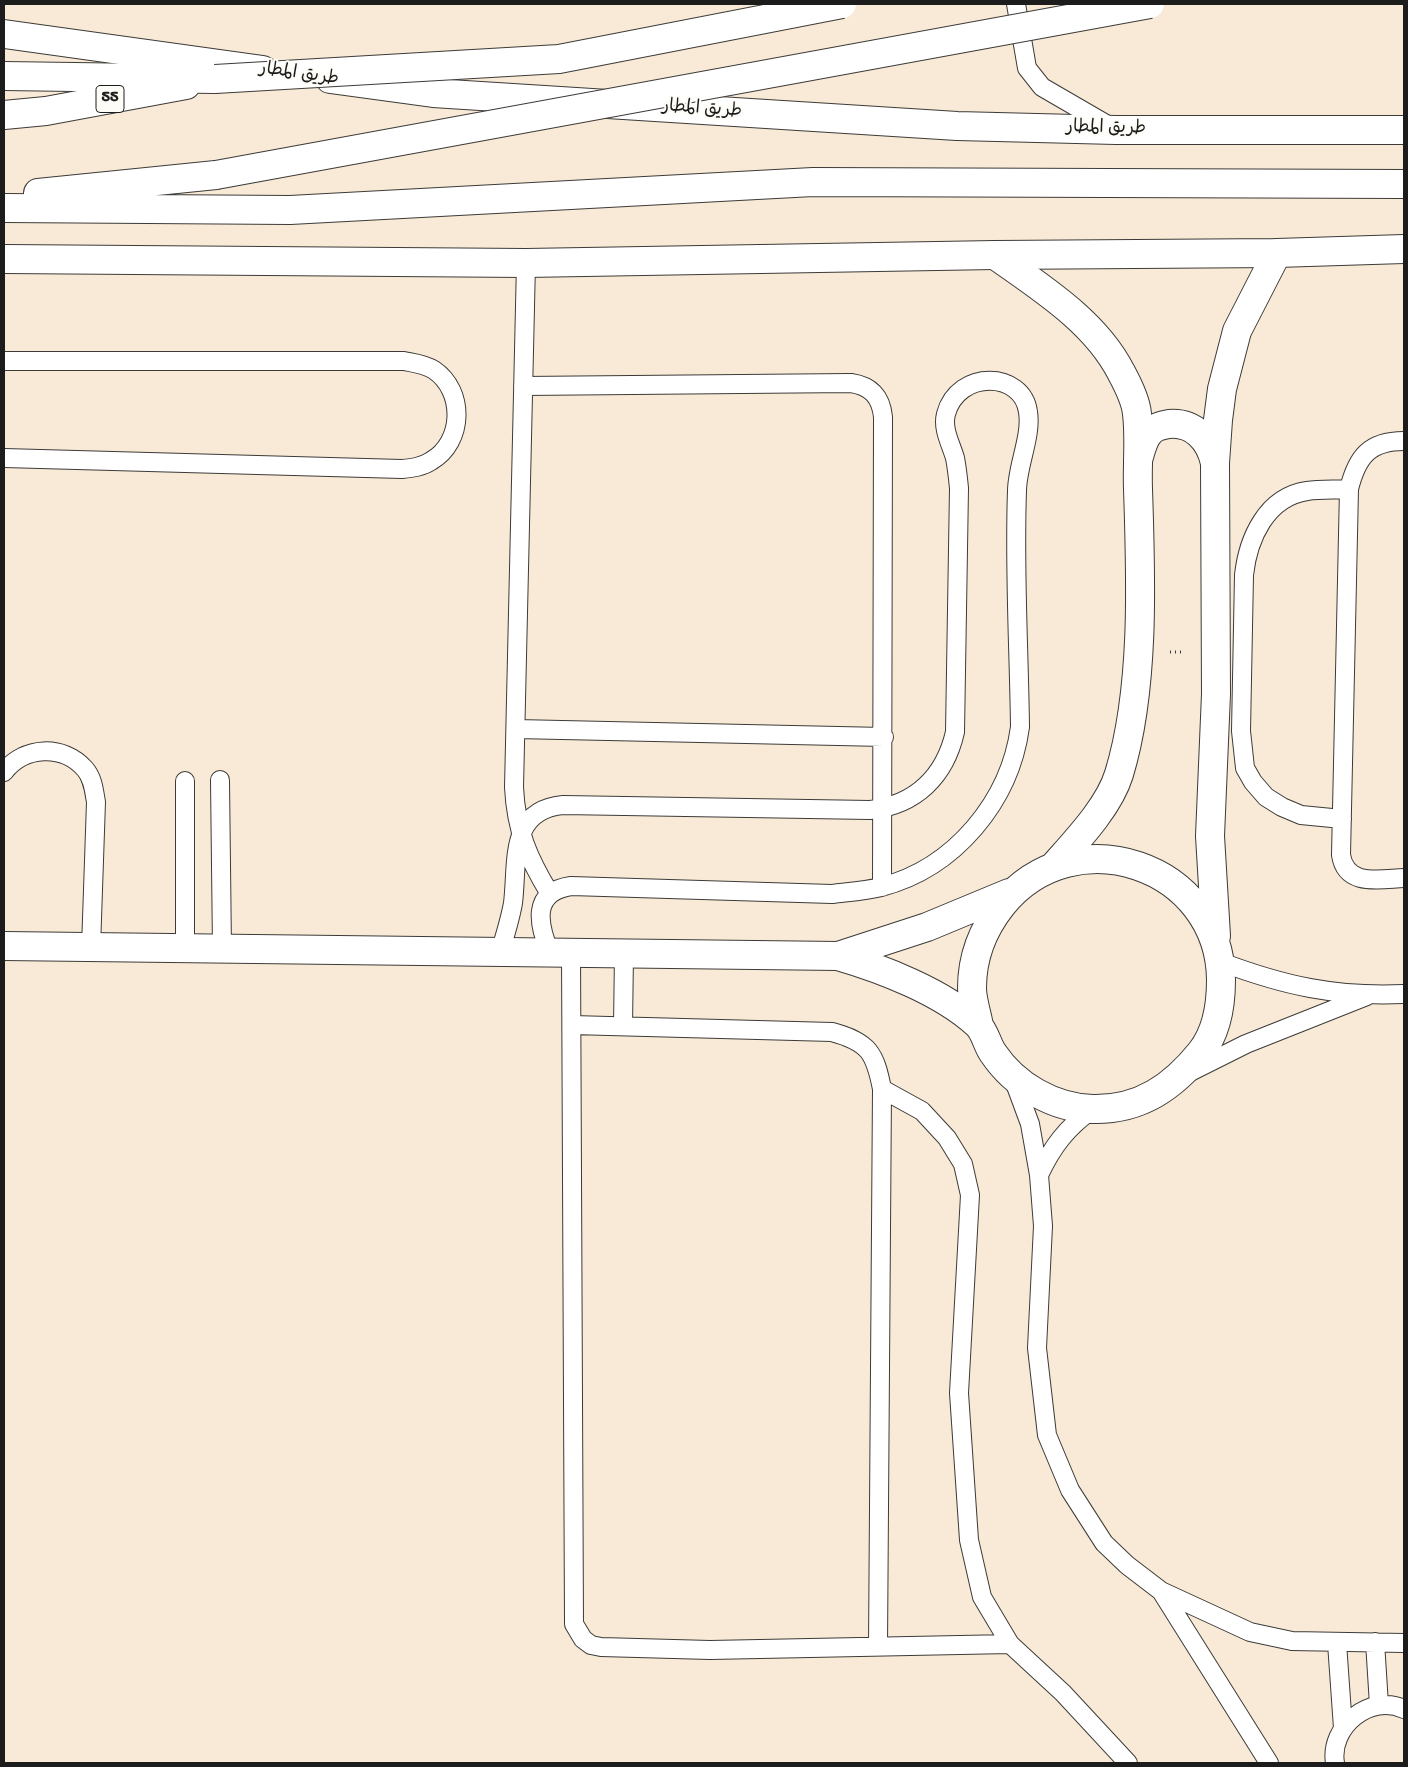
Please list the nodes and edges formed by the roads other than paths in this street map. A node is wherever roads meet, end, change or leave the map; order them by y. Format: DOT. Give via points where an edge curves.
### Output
graph roads {
  1 [pos="842,4"];
  2 [pos="1016,4"];
  3 [pos="1150,4"];
  4 [pos="4,34"];
  5 [pos="4,76"];
  6 [pos="215,79"];
  7 [pos="4,114"];
  8 [pos="1116,130"];
  9 [pos="1404,130"];
  10 [pos="1404,184"];
  11 [pos="4,196"];
  12 [pos="4,208"];
  13 [pos="1404,249"];
  14 [pos="1277,253"];
  15 [pos="995,255"];
  16 [pos="4,259"];
  17 [pos="526,263"];
  18 [pos="4,361"];
  19 [pos="523,386"];
  20 [pos="1404,441"];
  21 [pos="4,458"];
  22 [pos="1215,463"];
  23 [pos="1137,464"];
  24 [pos="1350,489"];
  25 [pos="1216,652"];
  26 [pos="1243,652"];
  27 [pos="516,729"];
  28 [pos="884,737"];
  29 [pos="4,772"];
  30 [pos="220,780"];
  31 [pos="185,781"];
  32 [pos="882,809"];
  33 [pos="1342,819"];
  34 [pos="520,834"];
  35 [pos="1054,866"];
  36 [pos="1404,878"];
  37 [pos="882,886"];
  38 [pos="1013,892"];
  39 [pos="550,894"];
  40 [pos="4,946"];
  41 [pos="91,948"];
  42 [pos="185,948"];
  43 [pos="222,949"];
  44 [pos="500,952"];
  45 [pos="560,952"];
  46 [pos="1219,952"];
  47 [pos="624,954"];
  48 [pos="838,956"];
  49 [pos="1404,994"];
  50 [pos="1367,996"];
  51 [pos="572,1025"];
  52 [pos="624,1026"];
  53 [pos="979,1026"];
  54 [pos="1182,1076"];
  55 [pos="1013,1077"];
  56 [pos="882,1089"];
  57 [pos="1093,1109"];
  58 [pos="1039,1175"];
  59 [pos="1161,1591"];
  60 [pos="1374,1642"];
  61 [pos="1337,1643"];
  62 [pos="1404,1643"];
  63 [pos="1010,1644"];
  64 [pos="878,1646"];
  65 [pos="1379,1706"];
  66 [pos="1404,1709"];
  67 [pos="1343,1728"];
  68 [pos="1128,1763"];
  69 [pos="1269,1763"];
  70 [pos="1335,1763"];
  1 -- 6 [label="main road, bridge" via="559,59"];
  2 -- 8 [label="lane" via="1027,68 1042,86"];
  3 -- 11 [label="main road, bridge" via="216,175"];
  4 -- 8 [label="main road, طريق المطار" via="433,93 957,126"];
  5 -- 6 [label="main road"];
  6 -- 7 [label="main road, 55" via="46,111"];
  8 -- 9 [label="main road, طريق المطار"];
  10 -- 12 [label="main road" via="813,182 290,210"];
  13 -- 14 [label="main road"];
  14 -- 15 [label="main road"];
  14 -- 22 [label="main road" via="1237,331 1222,389"];
  15 -- 17 [label="main road"];
  15 -- 23 [label="main road" via="1055,299 1111,353 1137,413"];
  16 -- 17 [label="main road"];
  17 -- 19 [label="lane"];
  18 -- 21 [label="lane" via="419,363 445,380 453,393 457,424 452,438 432,461 402,469"];
  19 -- 27 [label="lane"];
  19 -- 28 [label="lane" via="851,383 874,393 883,417"];
  20 -- 24 [label="lane" via="1380,444 1366,452 1354,468"];
  22 -- 23 [label="main road" via="1209,444 1201,434 1176,424 1151,430"];
  22 -- 25 [label="main road"];
  23 -- 35 [label="main road" via="1140,553 1132,720 1118,776 1094,820"];
  24 -- 26 [label="lane" via="1306,491 1289,497 1262,521 1246,554"];
  24 -- 33 [label="lane"];
  25 -- 26 [label="lane"];
  25 -- 46 [label="main road" via="1210,836"];
  26 -- 33 [label="lane" via="1242,751 1245,768 1253,782 1266,797 1282,807 1301,814"];
  27 -- 28 [label="lane"];
  27 -- 34 [label="lane" via="514,787"];
  28 -- 32 [label="lane"];
  29 -- 41 [label="lane" via="24,755 40,750 58,752 86,770 94,785"];
  30 -- 43 [label="lane"];
  31 -- 42 [label="lane"];
  32 -- 34 [label="lane" via="562,805 552,806 532,816"];
  32 -- 37 [label="lane"];
  32 -- 37 [label="lane" via="905,801 926,788 952,748 955,732 959,488 945,416 958,391 984,380 999,381 1022,397 1028,410 1017,491 1020,727 1017,751 998,797 967,837 927,867"];
  33 -- 36 [label="lane" via="1341,855 1343,866 1350,874 1361,878"];
  34 -- 39 [label="lane"];
  34 -- 44 [label="lane" via="512,903"];
  35 -- 38 [label="main road"];
  35 -- 46 [label="main road" via="1086,859 1120,860 1151,870 1179,888 1201,912"];
  37 -- 39 [label="lane" via="832,894 572,886"];
  38 -- 48 [label="main road" via="927,927"];
  38 -- 53 [label="main road" via="990,920 976,954 972,990"];
  39 -- 45 [label="lane" via="543,903 539,925"];
  40 -- 41 [label="main road"];
  41 -- 42 [label="main road"];
  42 -- 43 [label="main road"];
  43 -- 44 [label="main road"];
  44 -- 45 [label="main road"];
  45 -- 47 [label="main road"];
  45 -- 51 [label="lane"];
  46 -- 50 [label="lane" via="1267,979 1312,990"];
  46 -- 54 [label="main road" via="1221,1004 1208,1043"];
  47 -- 48 [label="main road"];
  47 -- 52 [label="lane"];
  48 -- 53 [label="main road" via="912,983"];
  49 -- 50 [label="lane"];
  50 -- 54 [label="lane" via="1246,1044"];
  51 -- 52 [label="lane"];
  51 -- 64 [label="lane" via="574,1624 577,1632 591,1645 601,1647 710,1650"];
  52 -- 56 [label="lane" via="832,1032 851,1037 866,1048 876,1062"];
  53 -- 55 [label="main road" via="992,1053"];
  54 -- 57 [label="main road" via="1155,1095 1125,1106"];
  55 -- 57 [label="main road" via="1037,1094 1064,1105"];
  55 -- 58 [label="lane" via="1030,1124"];
  56 -- 63 [label="lane" via="922,1111 947,1138 965,1172 970,1195 959,1394 969,1540 982,1597"];
  56 -- 64 [label="lane"];
  57 -- 58 [label="lane" via="1060,1137"];
  58 -- 59 [label="lane" via="1042,1226 1037,1348 1047,1434 1070,1490 1104,1543 1127,1566"];
  59 -- 61 [label="lane" via="1250,1632 1292,1641"];
  59 -- 69 [label="lane"];
  60 -- 61 [label="lane"];
  60 -- 62 [label="lane"];
  60 -- 65 [label="lane"];
  61 -- 67 [label="lane"];
  63 -- 64 [label="lane"];
  63 -- 68 [label="lane" via="1063,1692"];
  65 -- 66 [label="lane"];
  65 -- 67 [label="lane" via="1365,1709"];
  67 -- 70 [label="lane" via="1336,1744"];
}
